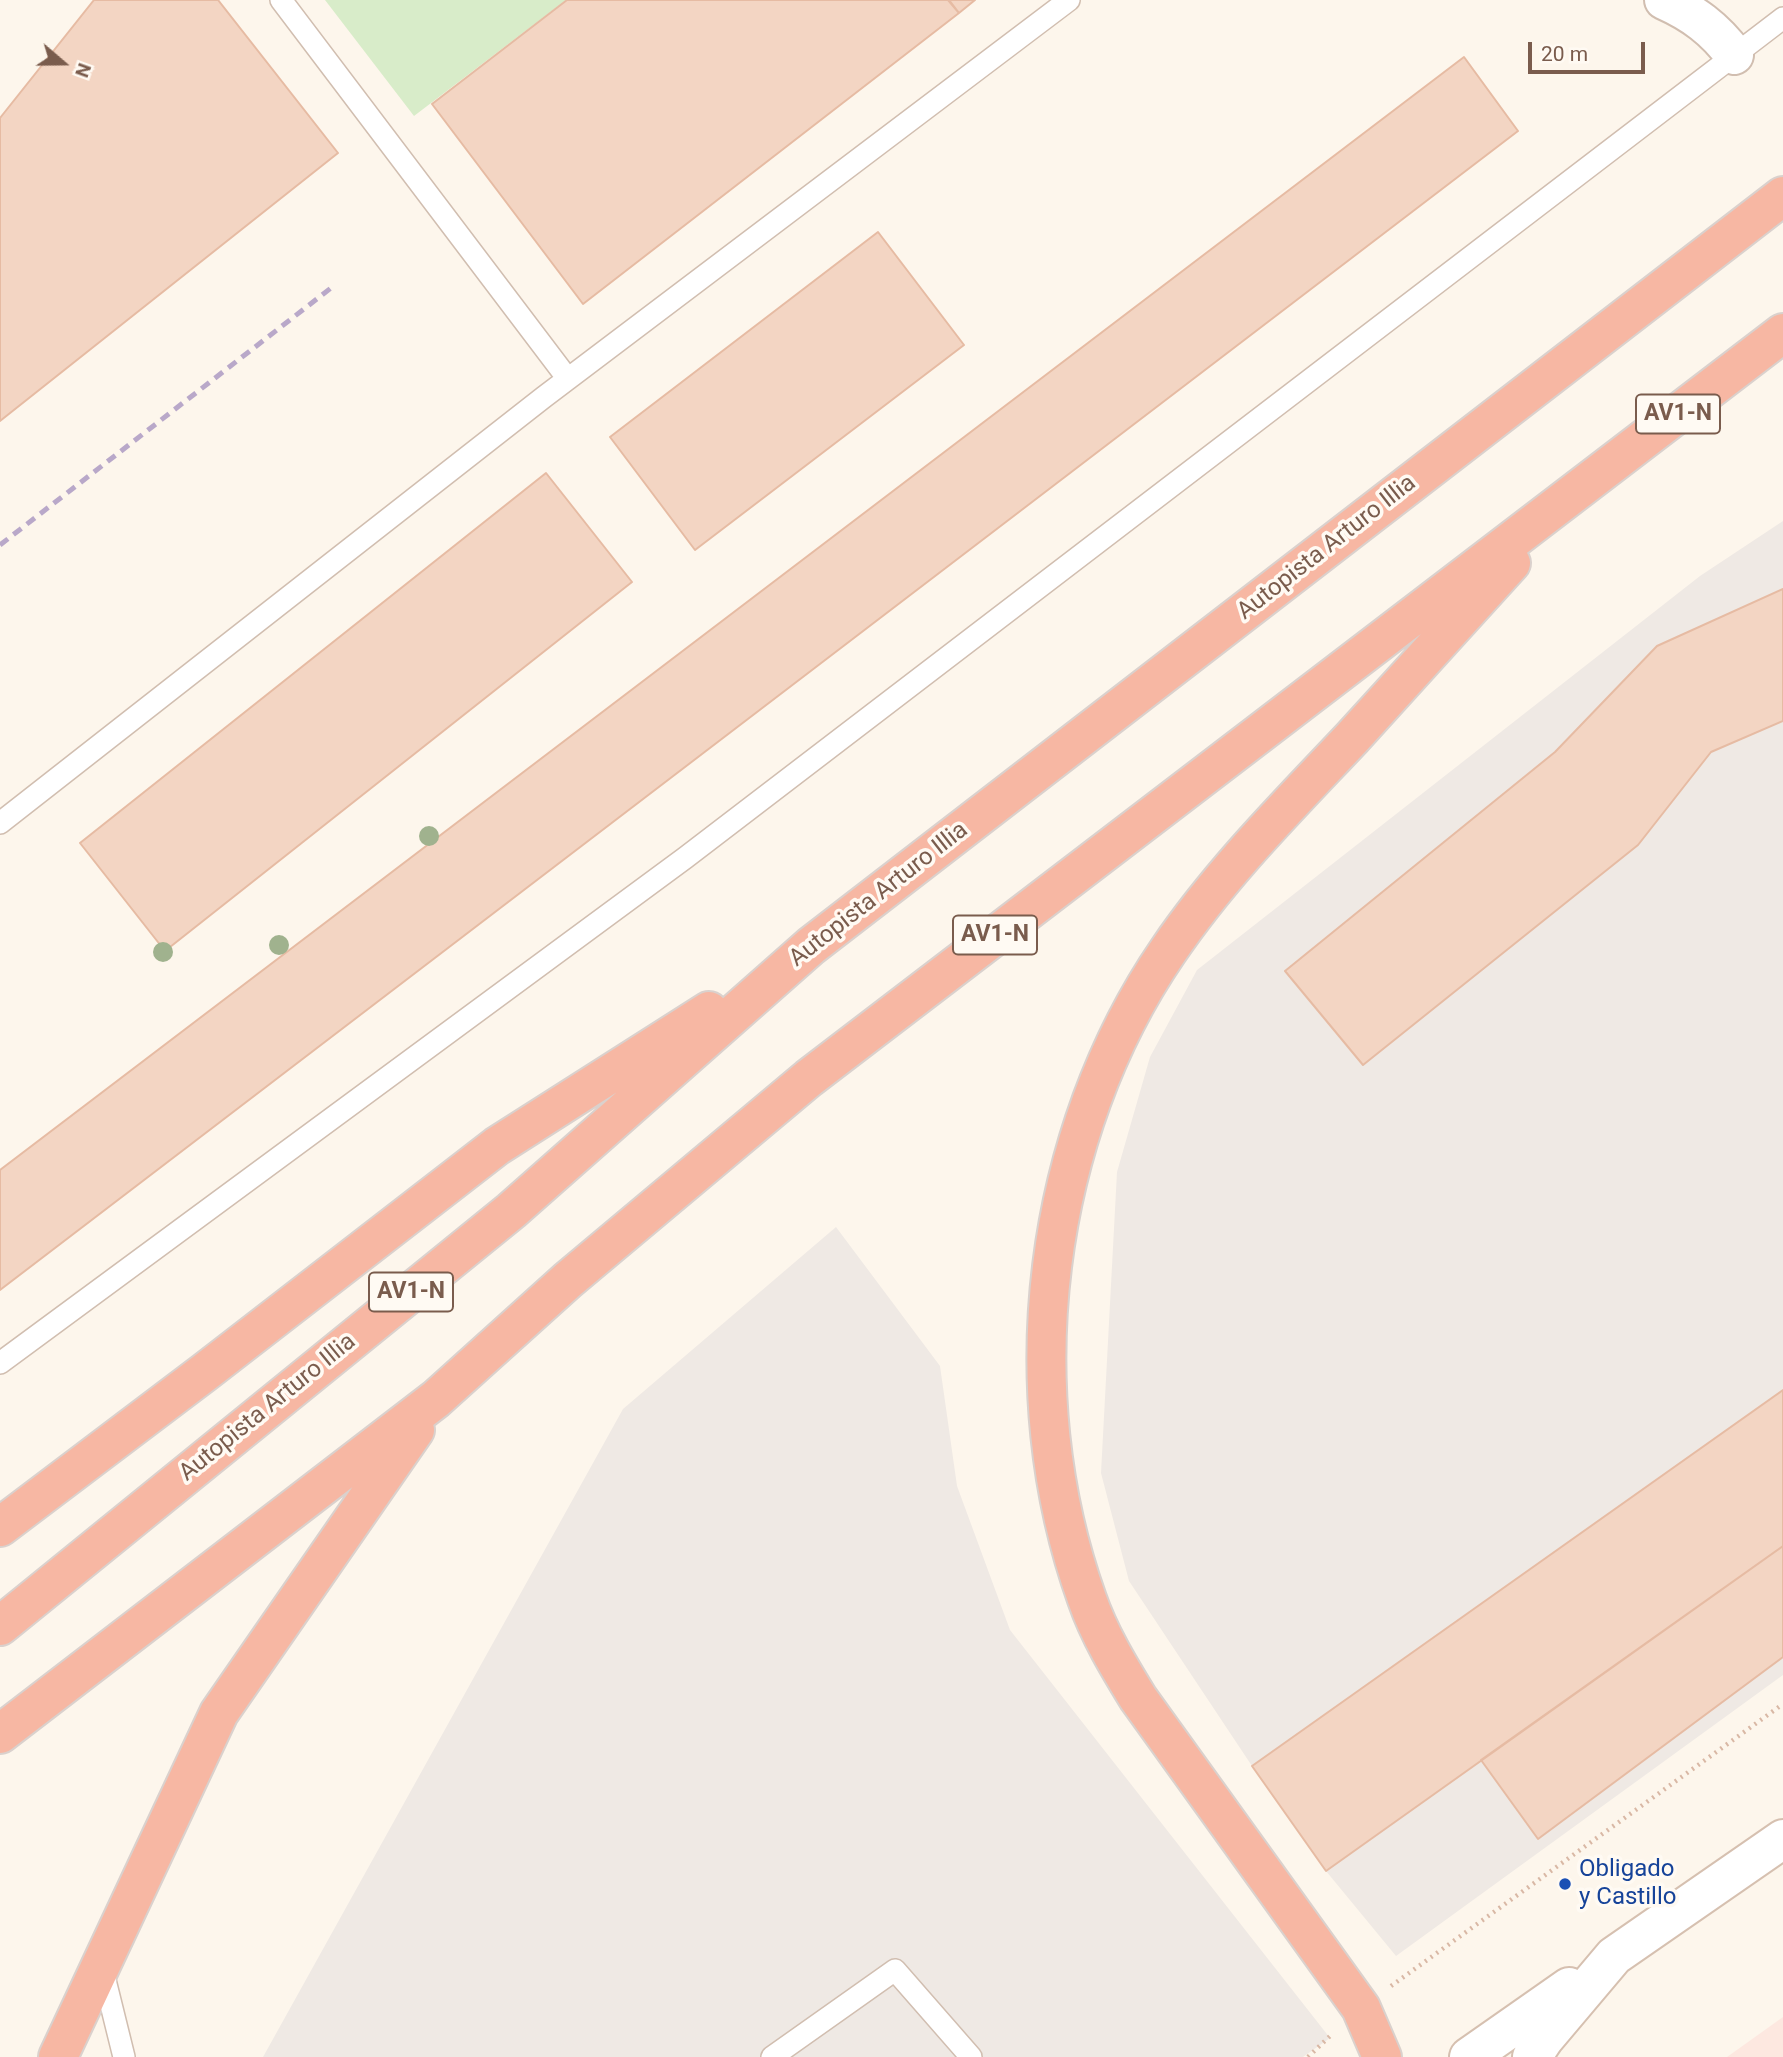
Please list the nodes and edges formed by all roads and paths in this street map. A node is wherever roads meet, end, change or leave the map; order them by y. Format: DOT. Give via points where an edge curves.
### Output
graph roads {
  1 [pos="281,0"];
  2 [pos="1069,0"];
  3 [pos="1664,0"];
  4 [pos="1783,18"];
  5 [pos="1734,55"];
  6 [pos="1783,196"];
  7 [pos="1783,333"];
  8 [pos="569,379"];
  9 [pos="1573,494"];
  10 [pos="0,823"];
  11 [pos="811,946"];
  12 [pos="0,1363"];
  13 [pos="436,1399"];
  14 [pos="0,1527"];
  15 [pos="0,1626"];
  16 [pos="1783,1704"];
  17 [pos="0,1734"];
  18 [pos="1783,1839"];
  19 [pos="1614,1956"];
  20 [pos="101,1963"];
  21 [pos="1361,2008"];
  22 [pos="58,2057"];
  23 [pos="124,2057"];
  24 [pos="772,2057"];
  25 [pos="971,2057"];
  26 [pos="1382,2057"];
  27 [pos="1469,2057"];
  28 [pos="1532,2057"];
  1 -- 8 [label="lane"];
  2 -- 8 [label="lane"];
  3 -- 5 [label="main road" via="1712,29"];
  4 -- 5 [label="lane"];
  5 -- 12 [label="lane" via="685,858"];
  6 -- 11 [label="highway, Autopista Arturo Illia / AV1-N"];
  7 -- 9 [label="highway, AV1-N"];
  8 -- 10 [label="lane"];
  9 -- 13 [label="highway, AV1-N" via="809,1078 568,1280"];
  9 -- 21 [label="highway" via="1263,831 1203,901 1166,954 1137,1001 1098,1087 1070,1175 1052,1274 1048,1366 1054,1464 1088,1602 1138,1699"];
  11 -- 14 [label="highway" via="497,1146"];
  11 -- 15 [label="highway, Autopista Arturo Illia / AV1-N" via="511,1211"];
  13 -- 17 [label="highway, AV1-N"];
  13 -- 20 [label="highway" via="219,1713"];
  16 -- 21 [label="path"];
  18 -- 19 [label="main road"];
  19 -- 27 [label="main road"];
  19 -- 28 [label="main road"];
  20 -- 22 [label="highway"];
  20 -- 23 [label="lane"];
  21 -- 26 [label="highway"];
  24 -- 25 [label="lane" via="895,1970"];
}
